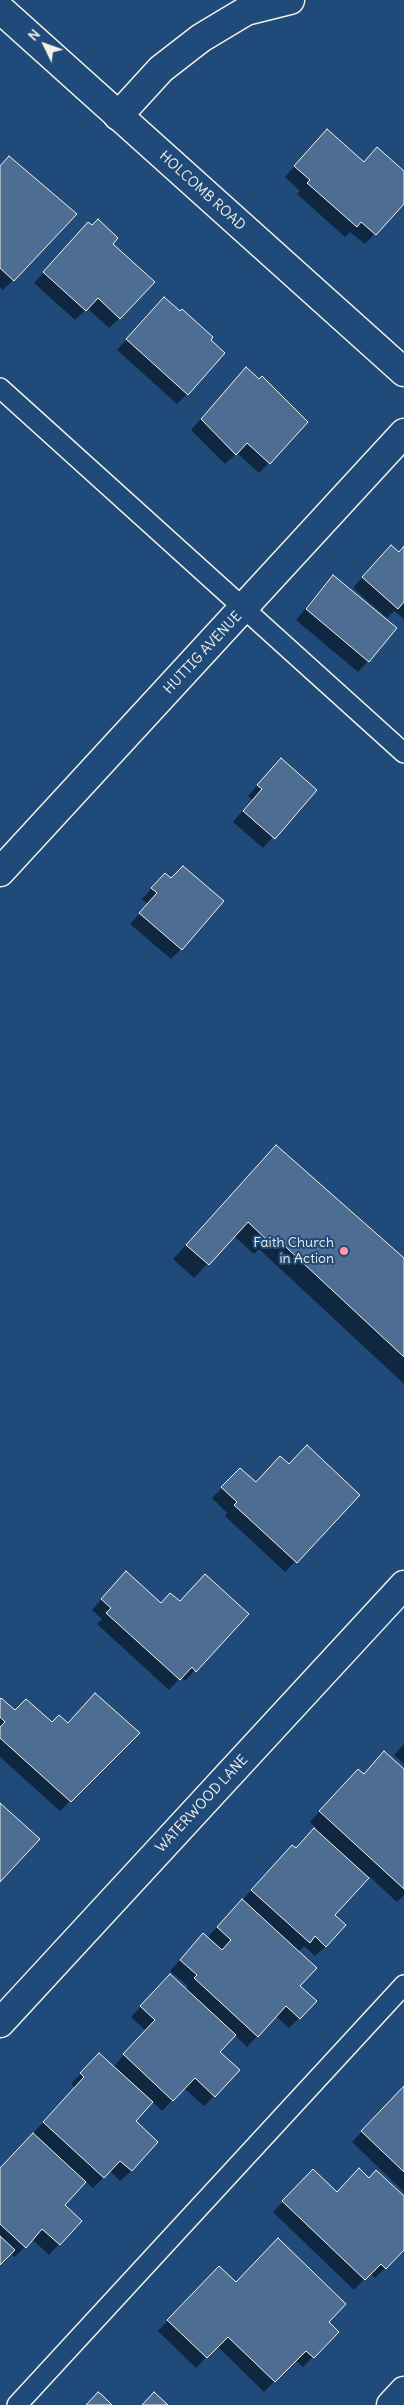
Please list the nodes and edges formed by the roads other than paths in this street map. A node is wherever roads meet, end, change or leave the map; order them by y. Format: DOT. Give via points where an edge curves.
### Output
graph roads {
  1 [pos="290,0"];
  2 [pos="0,9"];
  3 [pos="118,116"];
  4 [pos="404,372"];
  5 [pos="0,388"];
  6 [pos="404,433"];
  7 [pos="243,609"];
  8 [pos="404,752"];
  9 [pos="0,872"];
  10 [pos="404,1585"];
  11 [pos="404,1985"];
  12 [pos="0,2023"];
  13 [pos="404,2391"];
  14 [pos="17,2405"];
  15 [pos="391,2405"];
  1 -- 3 [label="street" via="246,11 201,38 161,69"];
  2 -- 3 [label="street, HOLCOMB ROAD"];
  3 -- 4 [label="street, HOLCOMB ROAD"];
  5 -- 7 [label="lane"];
  6 -- 7 [label="street, HUTTIG AVENUE"];
  7 -- 8 [label="lane"];
  7 -- 9 [label="street, HUTTIG AVENUE"];
  10 -- 12 [label="street, WATERWOOD LANE"];
  11 -- 14 [label="lane"];
  13 -- 15 [label="street"];
}
